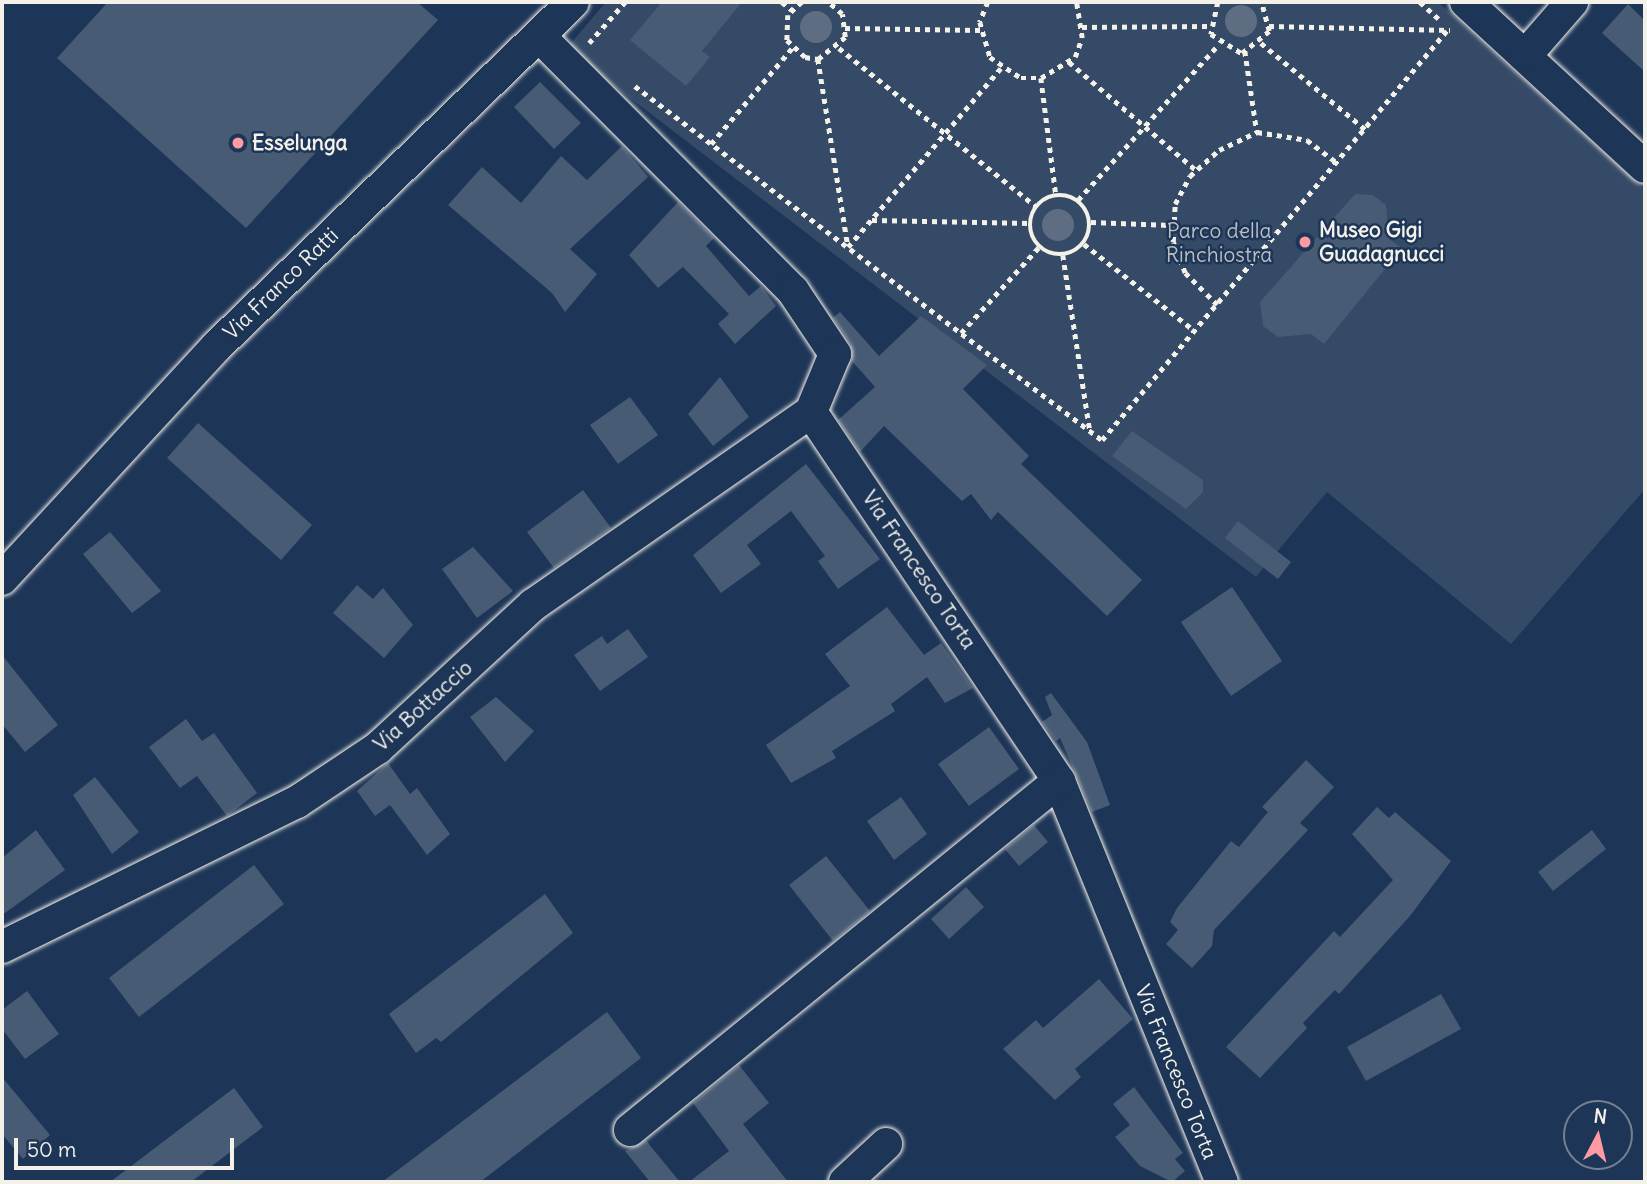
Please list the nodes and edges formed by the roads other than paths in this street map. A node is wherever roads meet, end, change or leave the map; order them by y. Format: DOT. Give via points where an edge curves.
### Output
graph roads {
  1 [pos="573,2"];
  2 [pos="1466,2"];
  3 [pos="1572,2"];
  4 [pos="541,38"];
  5 [pos="1525,56"];
  6 [pos="1645,167"];
  7 [pos="811,412"];
  8 [pos="2,579"];
  9 [pos="1059,781"];
  10 [pos="2,947"];
  11 [pos="631,1130"];
  12 [pos="886,1143"];
  13 [pos="845,1182"];
  14 [pos="1222,1182"];
  1 -- 4 [label="street, Via Franco Ratti"];
  2 -- 5 [label="street"];
  3 -- 5 [label="street"];
  4 -- 7 [label="street" via="793,291 835,354"];
  4 -- 8 [label="street, Via Franco Ratti" via="470,97 116,455"];
  5 -- 6 [label="street"];
  7 -- 9 [label="street, Via Francesco Torta"];
  7 -- 10 [label="street, Via Bottaccio" via="533,606 378,748 297,802"];
  9 -- 11 [label="street"];
  9 -- 14 [label="street, Via Francesco Torta"];
  12 -- 13 [label="street"];
}
